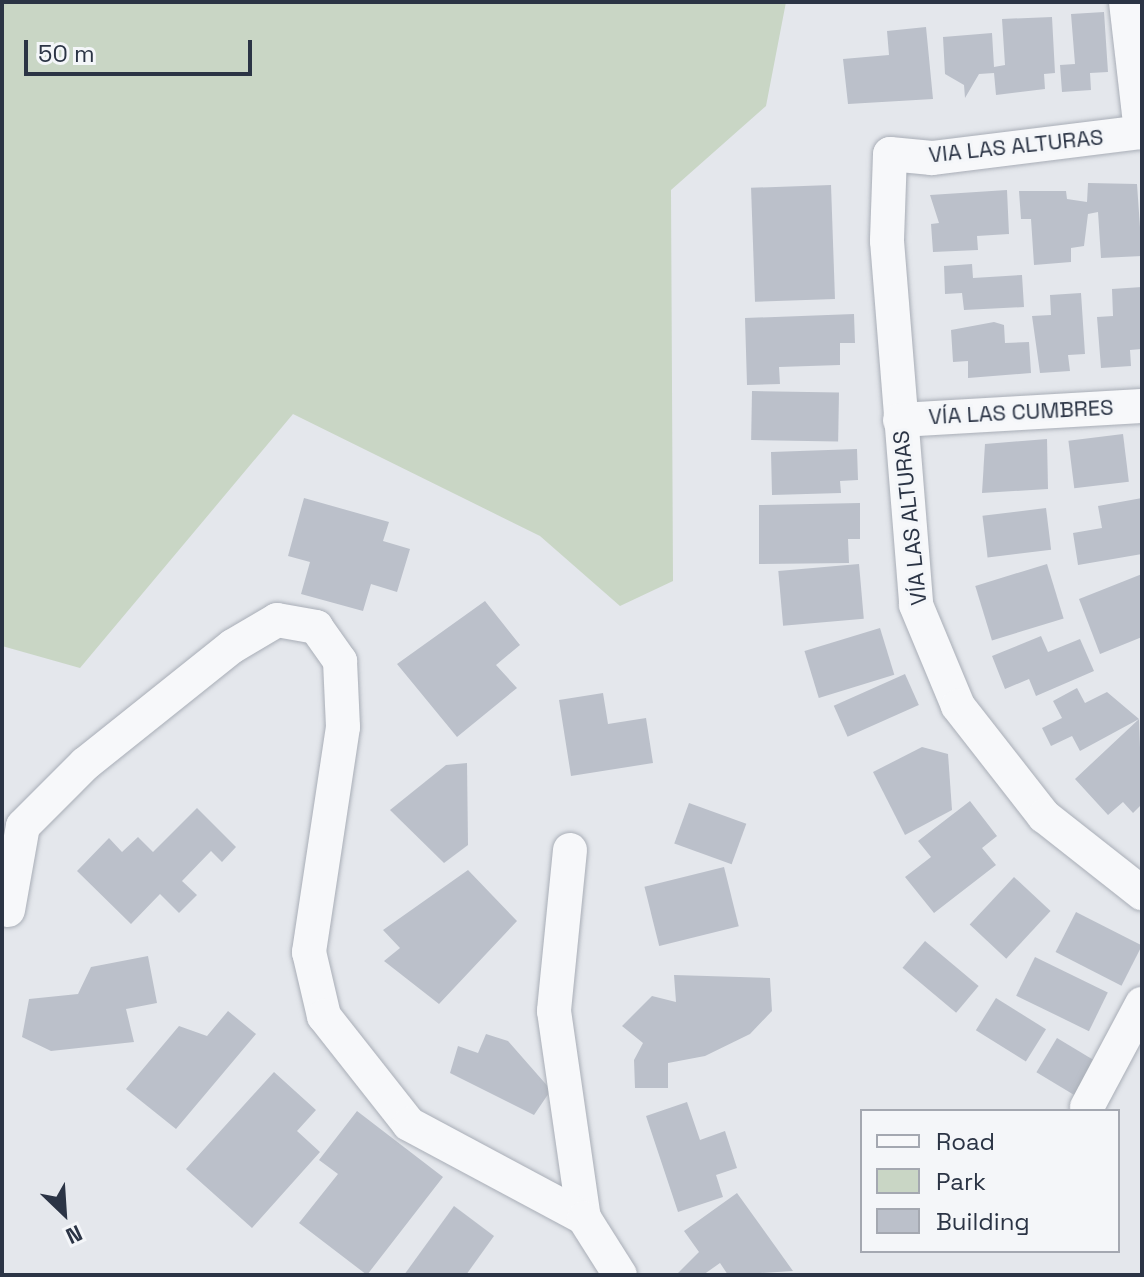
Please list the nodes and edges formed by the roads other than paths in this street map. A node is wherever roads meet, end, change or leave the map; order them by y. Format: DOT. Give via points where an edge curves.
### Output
graph roads {
  1 [pos="1126,2"];
  2 [pos="1142,132"];
  3 [pos="890,154"];
  4 [pos="1142,406"];
  5 [pos="900,420"];
  6 [pos="570,850"];
  7 [pos="1142,893"];
  8 [pos="8,910"];
  9 [pos="1142,1004"];
  10 [pos="1087,1107"];
  11 [pos="584,1218"];
  12 [pos="620,1275"];
  1 -- 2 [label="street"];
  2 -- 3 [label="street, VIA LAS ALTURAS" via="932,158"];
  3 -- 5 [label="street, VÍA LAS ALTURAS" via="887,241"];
  4 -- 5 [label="street, VÍA LAS CUMBRES"];
  5 -- 7 [label="street, VÍA LAS ALTURAS" via="916,605 958,706 1044,816"];
  6 -- 11 [label="street" via="554,1011"];
  8 -- 11 [label="street" via="23,826 85,764 233,646 277,620 316,627 340,661 343,727 309,952 324,1016 409,1124"];
  9 -- 10 [label="street"];
  11 -- 12 [label="street"];
}
